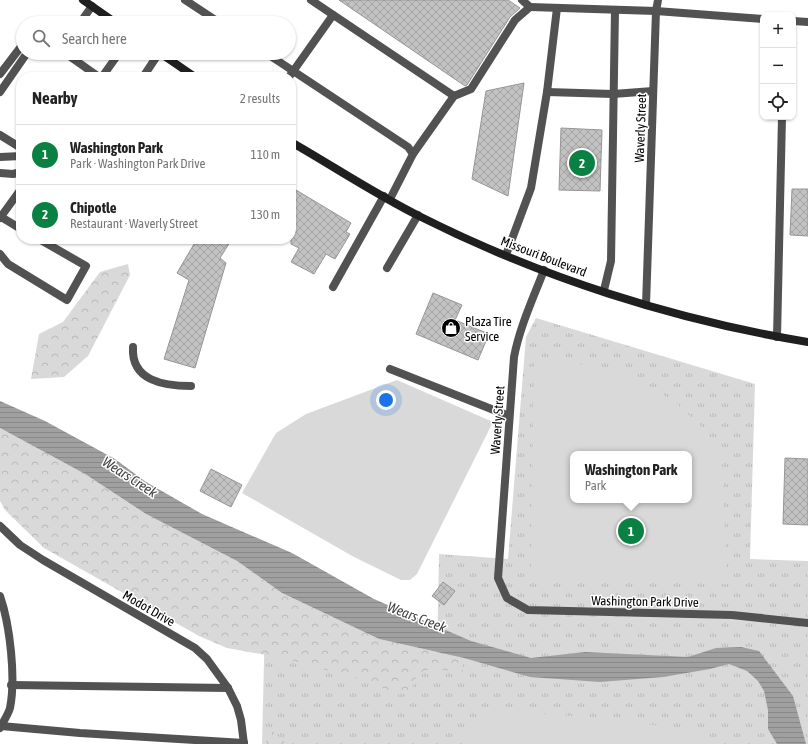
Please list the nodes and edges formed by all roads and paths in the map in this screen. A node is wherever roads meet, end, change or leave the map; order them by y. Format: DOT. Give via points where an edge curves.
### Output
graph roads {
  1 [pos="83,0"];
  2 [pos="185,0"];
  3 [pos="311,0"];
  4 [pos="522,0"];
  5 [pos="658,0"];
  6 [pos="92,6"];
  7 [pos="530,8"];
  8 [pos="557,8"];
  9 [pos="615,10"];
  10 [pos="656,11"];
  11 [pos="333,15"];
  12 [pos="85,16"];
  13 [pos="106,16"];
  14 [pos="209,16"];
  15 [pos="760,19"];
  16 [pos="796,21"];
  17 [pos="808,22"];
  18 [pos="16,53"];
  19 [pos="22,60"];
  20 [pos="75,60"];
  21 [pos="113,60"];
  22 [pos="155,60"];
  23 [pos="170,60"];
  24 [pos="274,60"];
  25 [pos="93,72"];
  26 [pos="104,72"];
  27 [pos="147,72"];
  28 [pos="188,72"];
  29 [pos="289,72"];
  30 [pos="292,72"];
  31 [pos="0,74"];
  32 [pos="296,77"];
  33 [pos="653,91"];
  34 [pos="0,92"];
  35 [pos="547,92"];
  36 [pos="613,94"];
  37 [pos="454,96"];
  38 [pos="782,120"];
  39 [pos="0,135"];
  40 [pos="16,145"];
  41 [pos="296,145"];
  42 [pos="413,154"];
  43 [pos="16,156"];
  44 [pos="0,157"];
  45 [pos="0,173"];
  46 [pos="16,173"];
  47 [pos="16,196"];
  48 [pos="387,197"];
  49 [pos="418,215"];
  50 [pos="0,218"];
  51 [pos="16,226"];
  52 [pos="48,244"];
  53 [pos="0,254"];
  54 [pos="506,255"];
  55 [pos="387,268"];
  56 [pos="544,270"];
  57 [pos="332,287"];
  58 [pos="604,290"];
  59 [pos="646,305"];
  60 [pos="777,337"];
  61 [pos="808,342"];
  62 [pos="133,347"];
  63 [pos="390,369"];
  64 [pos="191,386"];
  65 [pos="509,416"];
  66 [pos="0,526"];
  67 [pos="498,578"];
  68 [pos="0,596"];
  69 [pos="808,623"];
  70 [pos="11,685"];
  71 [pos="228,688"];
  72 [pos="0,727"];
  73 [pos="244,743"];
  1 -- 6 [label="main road"];
  2 -- 14 [label="street"];
  3 -- 11 [label="street"];
  4 -- 7 [label="street"];
  5 -- 10 [label="street, Waverly Street"];
  6 -- 12 [label="street"];
  6 -- 13 [label="main road"];
  7 -- 8 [label="street"];
  7 -- 37 [label="street" via="515,20 471,89"];
  8 -- 9 [label="street"];
  8 -- 35 [label="street"];
  9 -- 10 [label="street"];
  9 -- 36 [label="street"];
  10 -- 15 [label="street"];
  10 -- 33 [label="street, Waverly Street"];
  11 -- 30 [label="street"];
  11 -- 37 [label="street"];
  16 -- 17 [label="street"];
  18 -- 31 [label="street"];
  19 -- 34 [label="street"];
  20 -- 25 [label="street"];
  21 -- 26 [label="street"];
  22 -- 27 [label="street"];
  23 -- 28 [label="main road"];
  24 -- 29 [label="street"];
  32 -- 42 [label="street" via="402,142"];
  33 -- 36 [label="street"];
  33 -- 59 [label="street, Waverly Street"];
  35 -- 36 [label="street"];
  35 -- 54 [label="street" via="531,188"];
  36 -- 58 [label="street" via="611,261"];
  37 -- 42 [label="street"];
  38 -- 60 [label="street"];
  39 -- 40 [label="street"];
  41 -- 48 [label="main road, Missouri Boulevard"];
  42 -- 48 [label="street"];
  43 -- 44 [label="street"];
  45 -- 46 [label="street"];
  47 -- 50 [label="street"];
  48 -- 49 [label="main road, Missouri Boulevard"];
  48 -- 57 [label="street"];
  49 -- 54 [label="main road, Missouri Boulevard"];
  49 -- 55 [label="street"];
  50 -- 51 [label="street"];
  52 -- 53 [label="street" via="86,266 67,300 8,264"];
  54 -- 56 [label="main road, Missouri Boulevard"];
  56 -- 58 [label="main road, Missouri Boulevard"];
  56 -- 65 [label="street, Waverly Street" via="518,339"];
  58 -- 59 [label="main road, Missouri Boulevard"];
  59 -- 60 [label="main road, Missouri Boulevard"];
  60 -- 61 [label="main road, Missouri Boulevard"];
  62 -- 64 [label="street" via="137,367 151,380 170,386"];
  63 -- 65 [label="street"];
  65 -- 67 [label="street, Waverly Street"];
  66 -- 71 [label="street, Modot Drive" via="20,545 43,560 195,648 216,670"];
  67 -- 69 [label="street, Washington Park Drive" via="507,598 528,610 732,615"];
  68 -- 70 [label="street" via="7,615"];
  70 -- 71 [label="street"];
  70 -- 72 [label="street" via="10,709"];
  71 -- 73 [label="street, Modot Drive" via="237,706"];
  72 -- 73 [label="street"];
}
